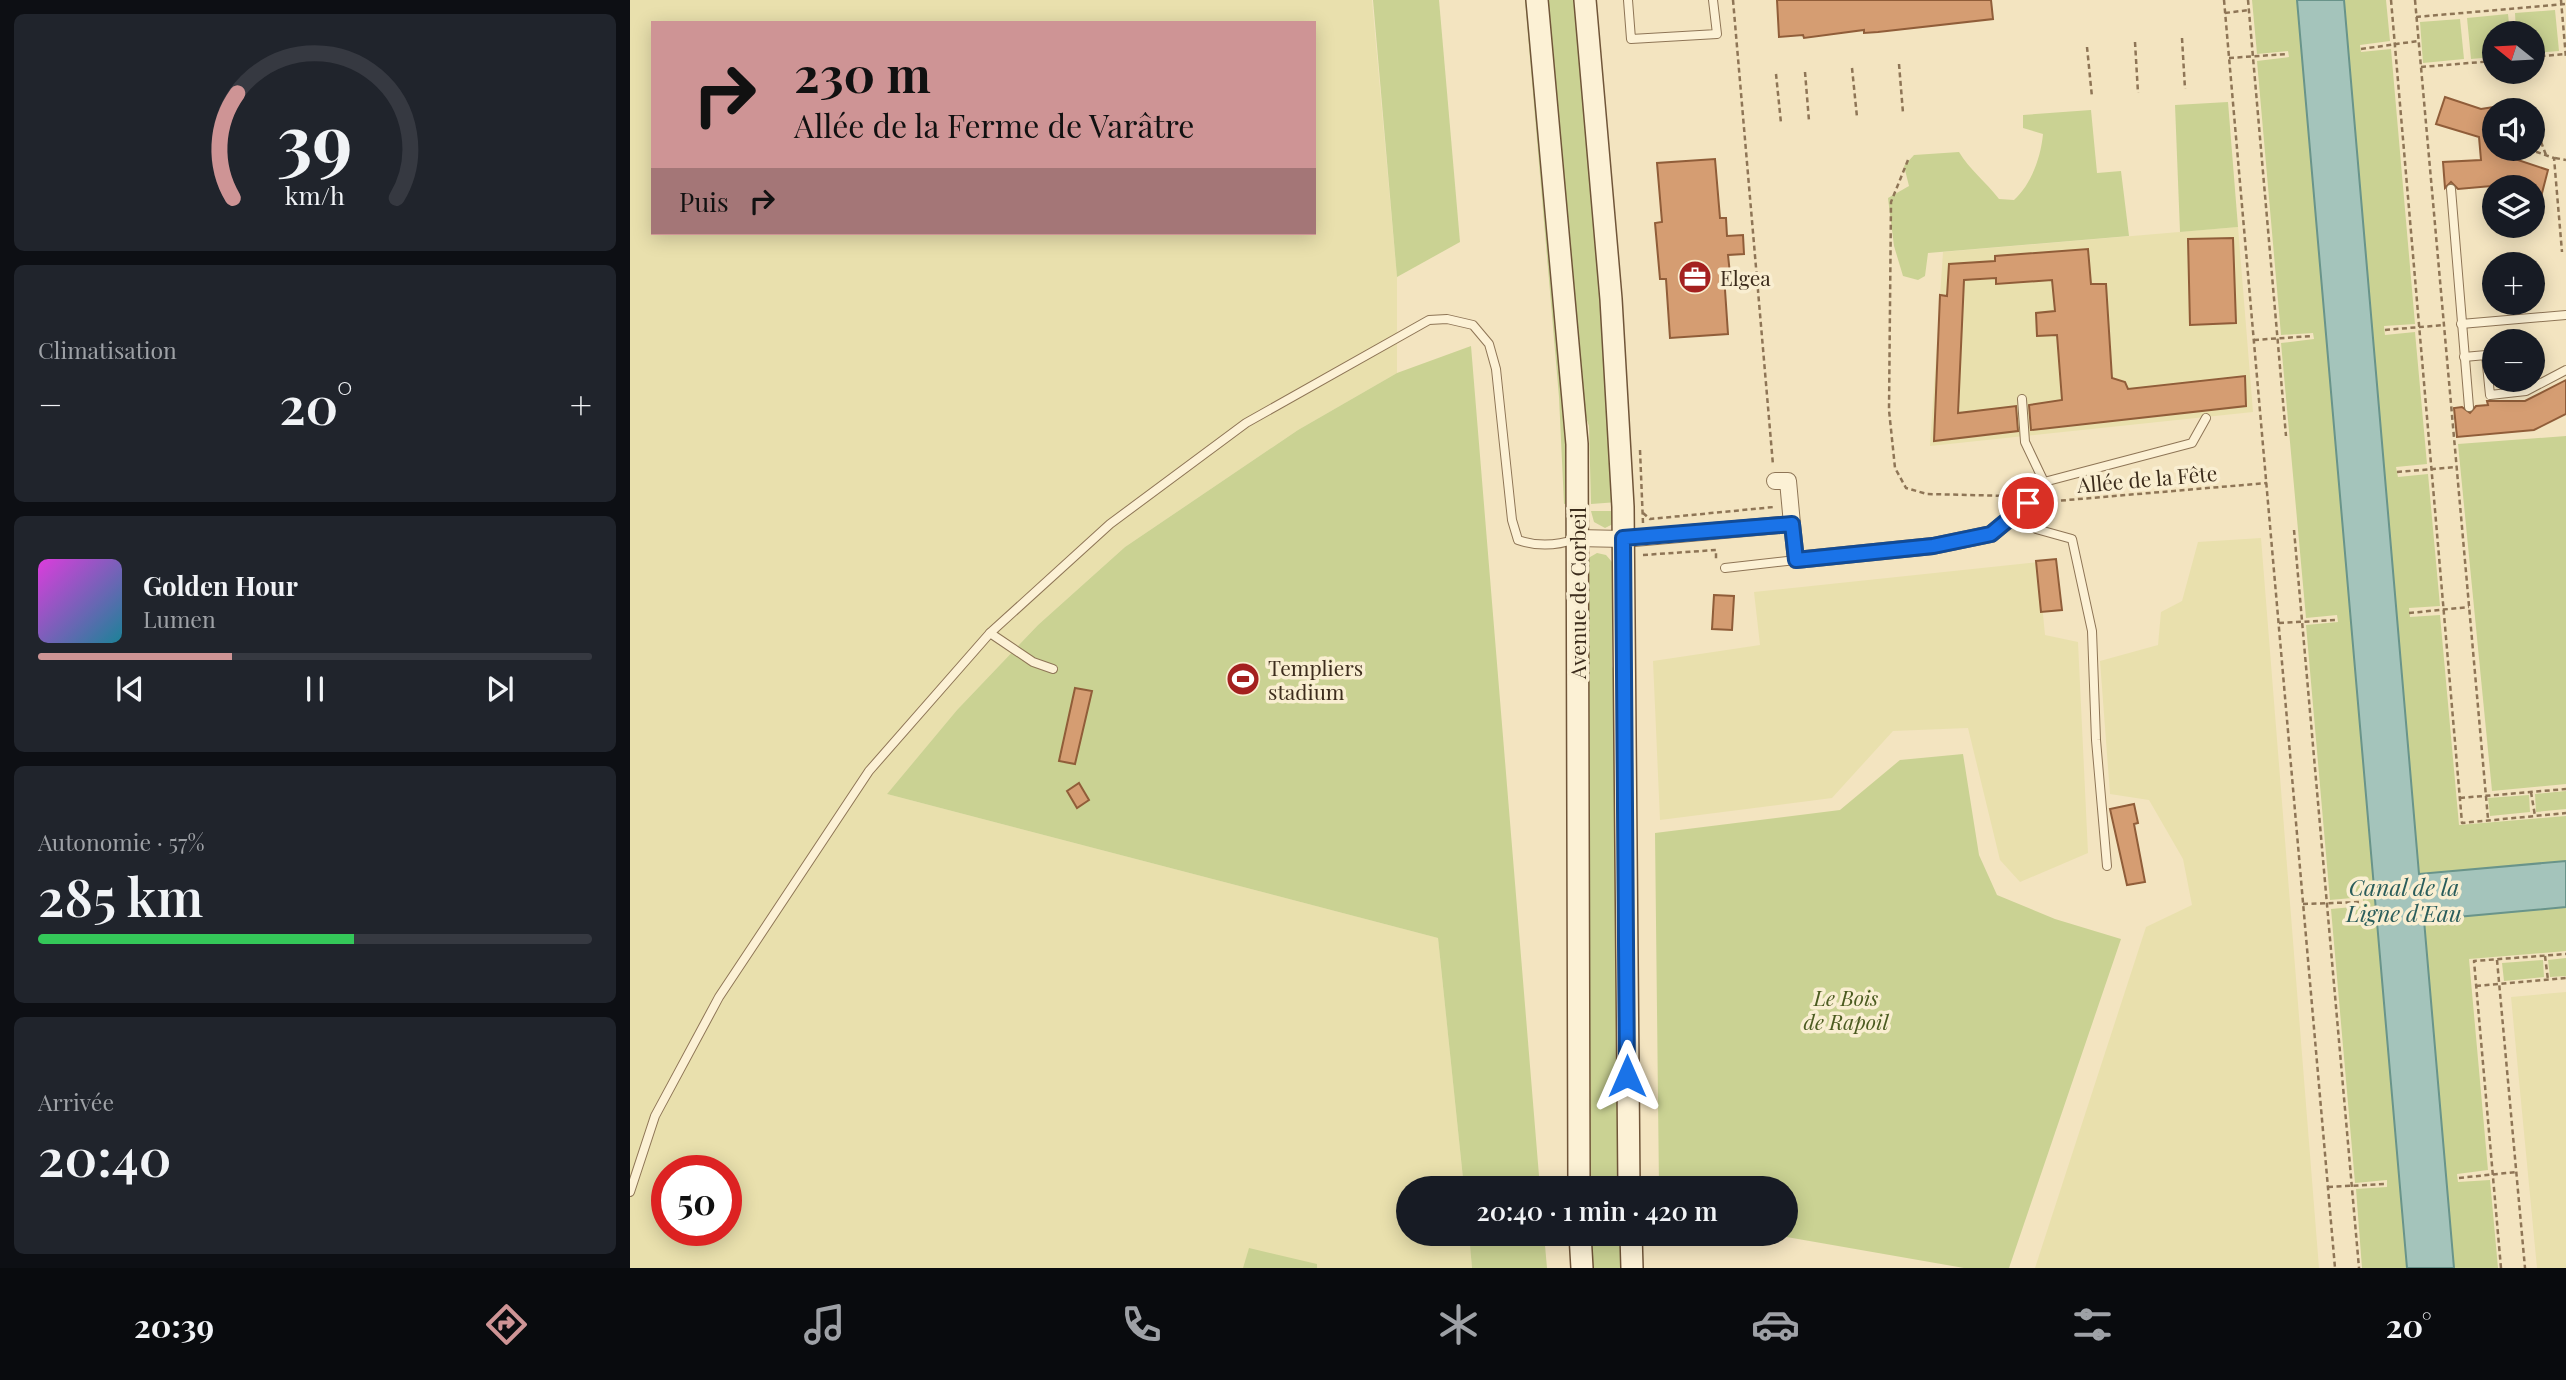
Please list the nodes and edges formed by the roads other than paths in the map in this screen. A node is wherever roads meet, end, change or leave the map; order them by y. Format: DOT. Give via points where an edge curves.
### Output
graph roads {
  1 [pos="1536,0"];
  2 [pos="1584,0"];
  3 [pos="1628,0"];
  4 [pos="1713,0"];
  5 [pos="2451,190"];
  6 [pos="2566,315"];
  7 [pos="2461,324"];
  8 [pos="2464,357"];
  9 [pos="2566,370"];
  10 [pos="2022,400"];
  11 [pos="2469,407"];
  12 [pos="2206,418"];
  13 [pos="1775,481"];
  14 [pos="2044,482"];
  15 [pos="2028,503"];
  16 [pos="1785,524"];
  17 [pos="1577,538"];
  18 [pos="1623,538"];
  19 [pos="1796,560"];
  20 [pos="1725,568"];
  21 [pos="990,633"];
  22 [pos="1053,670"];
  23 [pos="2108,866"];
  24 [pos="1579,1176"];
  25 [pos="1629,1176"];
  26 [pos="630,1192"];
  27 [pos="1581,1246"];
  28 [pos="1631,1246"];
  29 [pos="1582,1268"];
  30 [pos="1632,1268"];
  1 -- 17 [label="main road, Avenue de Corbeil" via="1577,444"];
  2 -- 18 [label="main road" via="1611,299"];
  3 -- 4 [label="lane" via="1631,39 1717,34"];
  5 -- 7 [label="lane"];
  6 -- 7 [label="lane"];
  7 -- 8 [label="lane"];
  8 -- 9 [label="lane" via="2486,355 2490,395 2526,391"];
  8 -- 11 [label="lane"];
  10 -- 14 [label="lane" via="2025,442"];
  12 -- 14 [label="lane" via="2192,443"];
  13 -- 16 [label="street" via="1788,481"];
  14 -- 15 [label="lane"];
  15 -- 19 [label="street" via="1991,534 1933,546"];
  15 -- 23 [label="lane" via="2036,529 2072,539 2089,618"];
  16 -- 18 [label="street"];
  16 -- 19 [label="street"];
  17 -- 18 [label="street"];
  17 -- 21 [label="lane" via="1555,545 1518,540 1489,344 1473,325 1429,320 1246,423 1110,524"];
  17 -- 24 [label="main road, Avenue de Corbeil"];
  18 -- 25 [label="main road"];
  19 -- 20 [label="lane"];
  21 -- 22 [label="lane"];
  21 -- 26 [label="lane" via="869,771 719,997 655,1116"];
  27 -- 29 [label="main road"];
  28 -- 30 [label="main road"];
}
